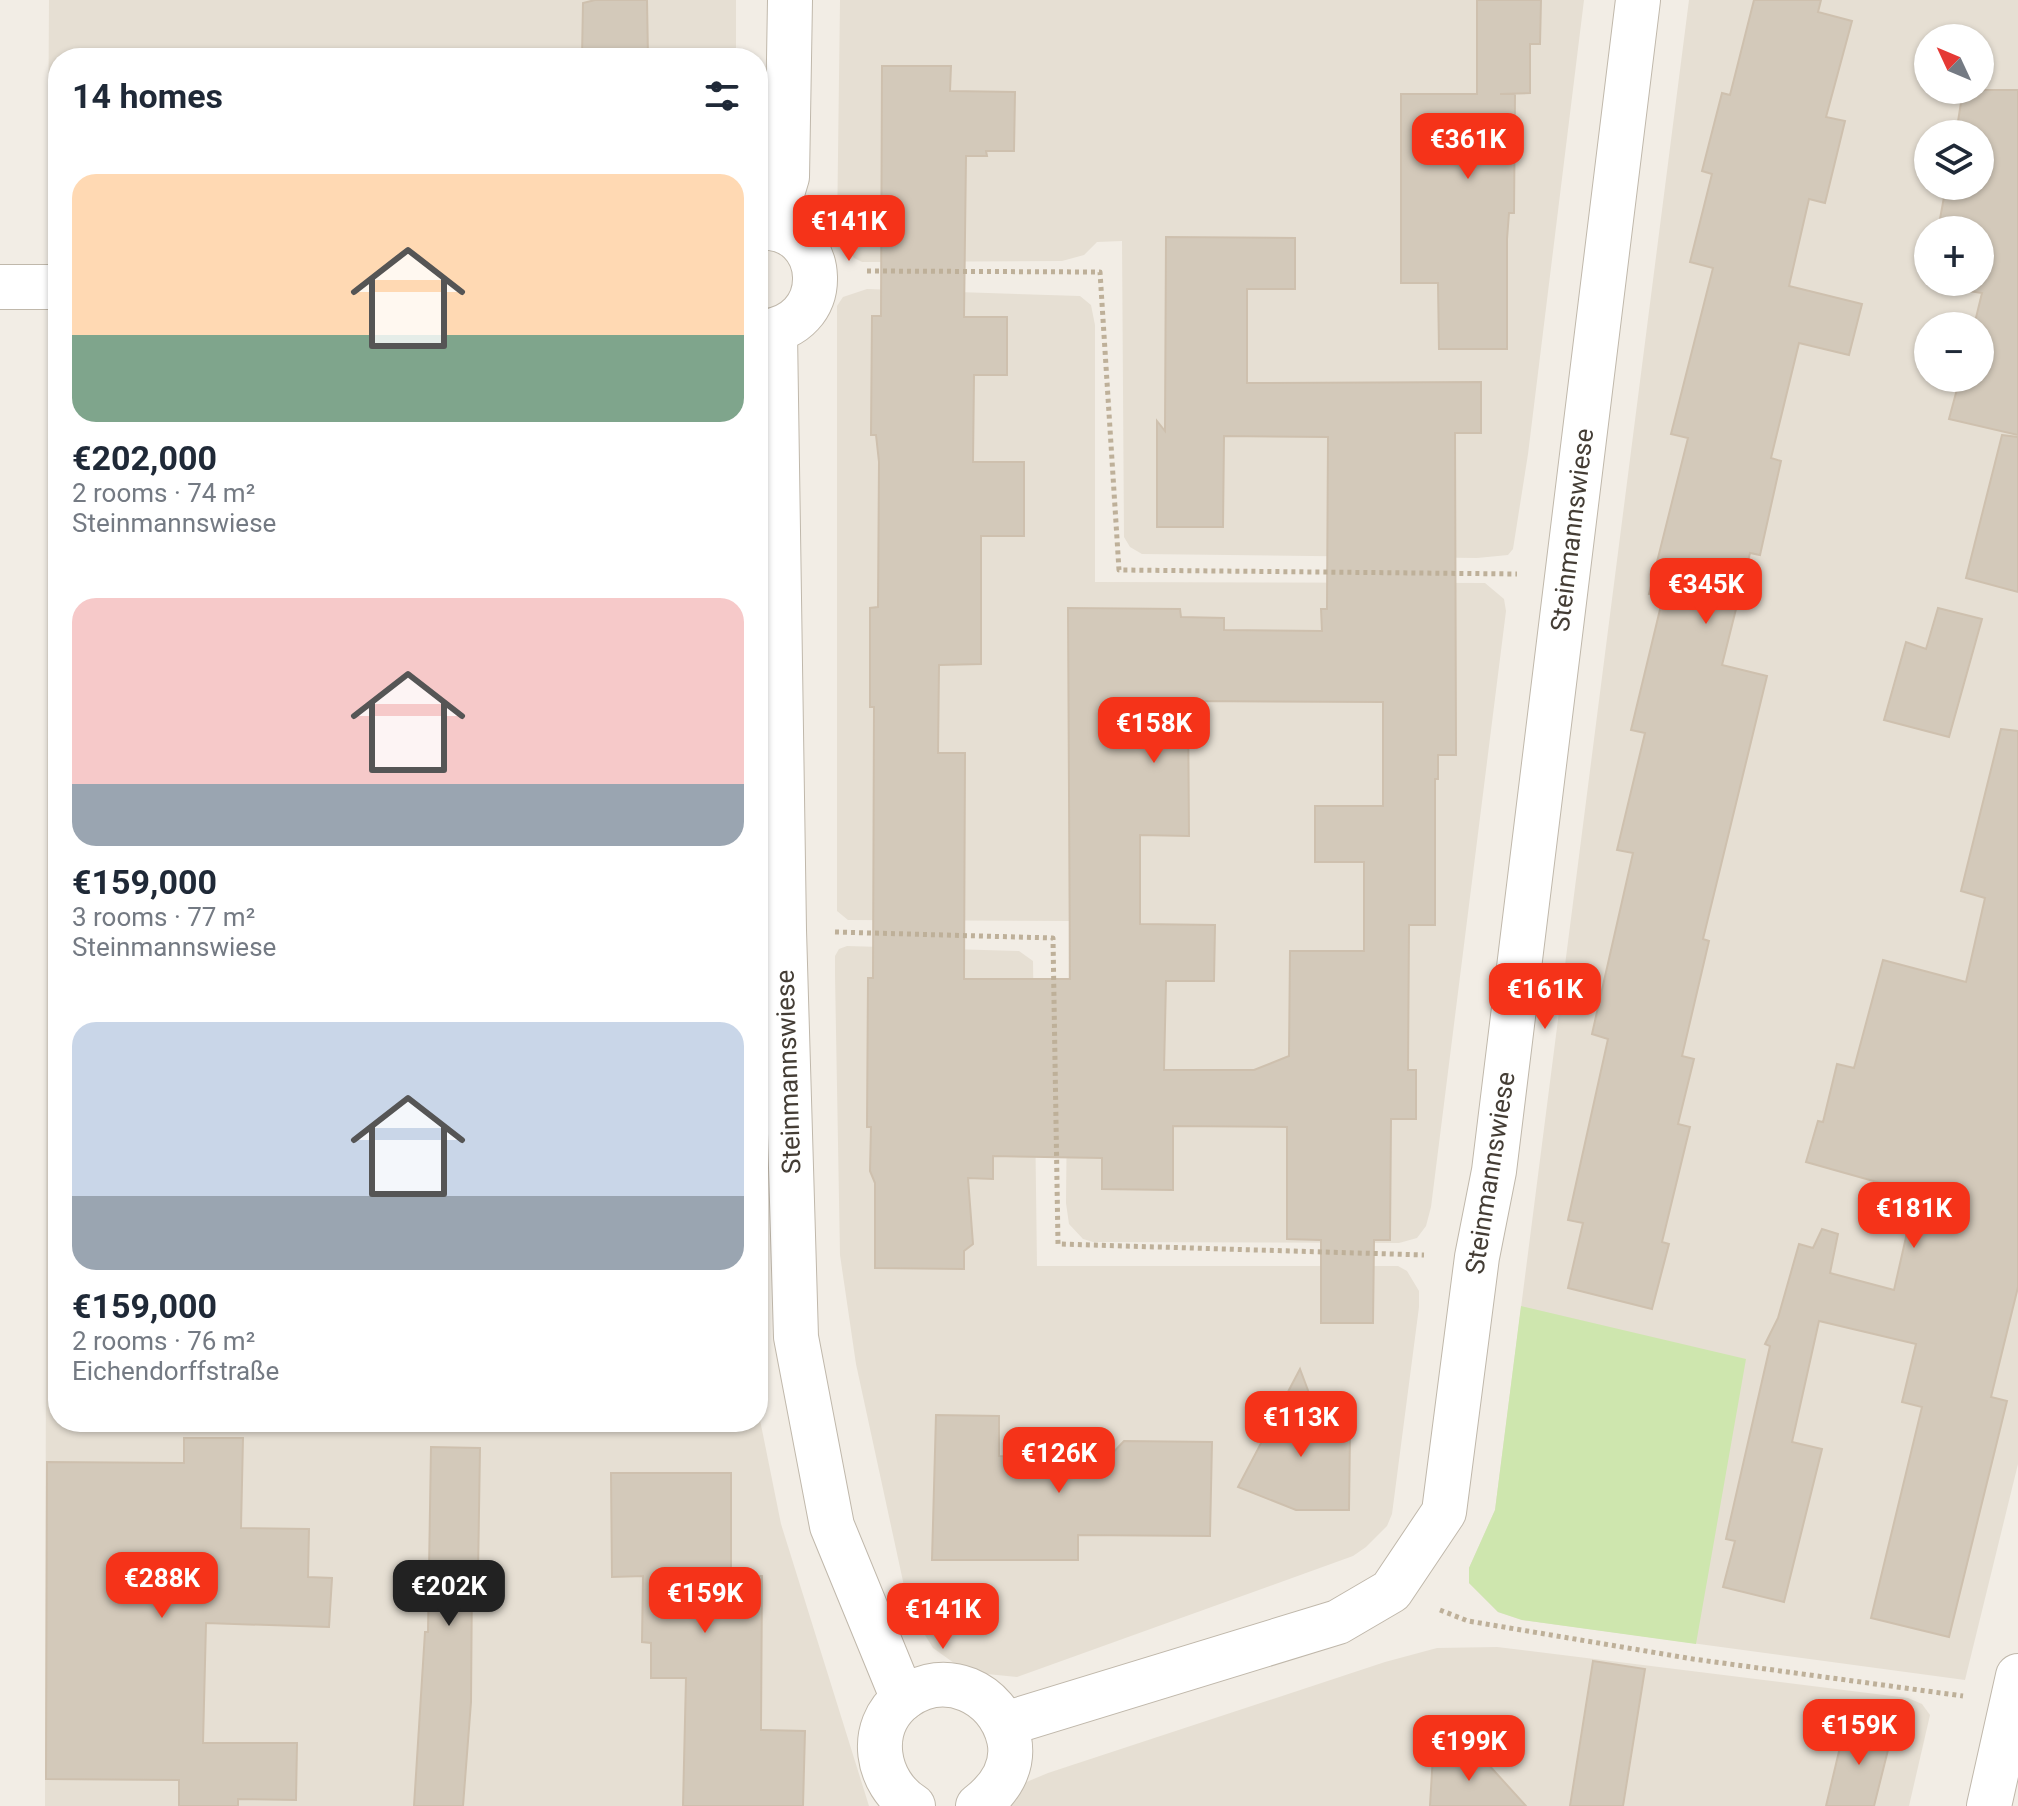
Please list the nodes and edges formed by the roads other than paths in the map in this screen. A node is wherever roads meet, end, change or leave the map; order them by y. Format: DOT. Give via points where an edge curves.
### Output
graph roads {
  1 [pos="790,0"];
  2 [pos="1638,0"];
  3 [pos="768,221"];
  4 [pos="768,229"];
  5 [pos="0,287"];
  6 [pos="48,287"];
  7 [pos="768,331"];
  8 [pos="768,398"];
  9 [pos="2014,1690"];
  10 [pos="903,1699"];
  11 [pos="1005,1724"];
  12 [pos="913,1806"];
  13 [pos="978,1806"];
  14 [pos="1989,1806"];
  1 -- 3 [label="street" via="787,177"];
  2 -- 11 [label="street, Steinmannswiese" via="1494,1171 1477,1257 1444,1512 1391,1591 1338,1622"];
  4 -- 7 [label="street, Steinmannswiese" via="792,235 807,250 816,271 816,291 807,309 793,324"];
  5 -- 6 [label="street"];
  8 -- 10 [label="street, Steinmannswiese" via="796,1337 832,1526"];
  9 -- 14 [label="street"];
  10 -- 11 [label="street" via="925,1687 949,1684 972,1690 992,1704"];
  10 -- 12 [label="street" via="886,1721 879,1747 884,1775 899,1797"];
  11 -- 13 [label="street" via="1011,1749 1006,1772 994,1794"];
}
